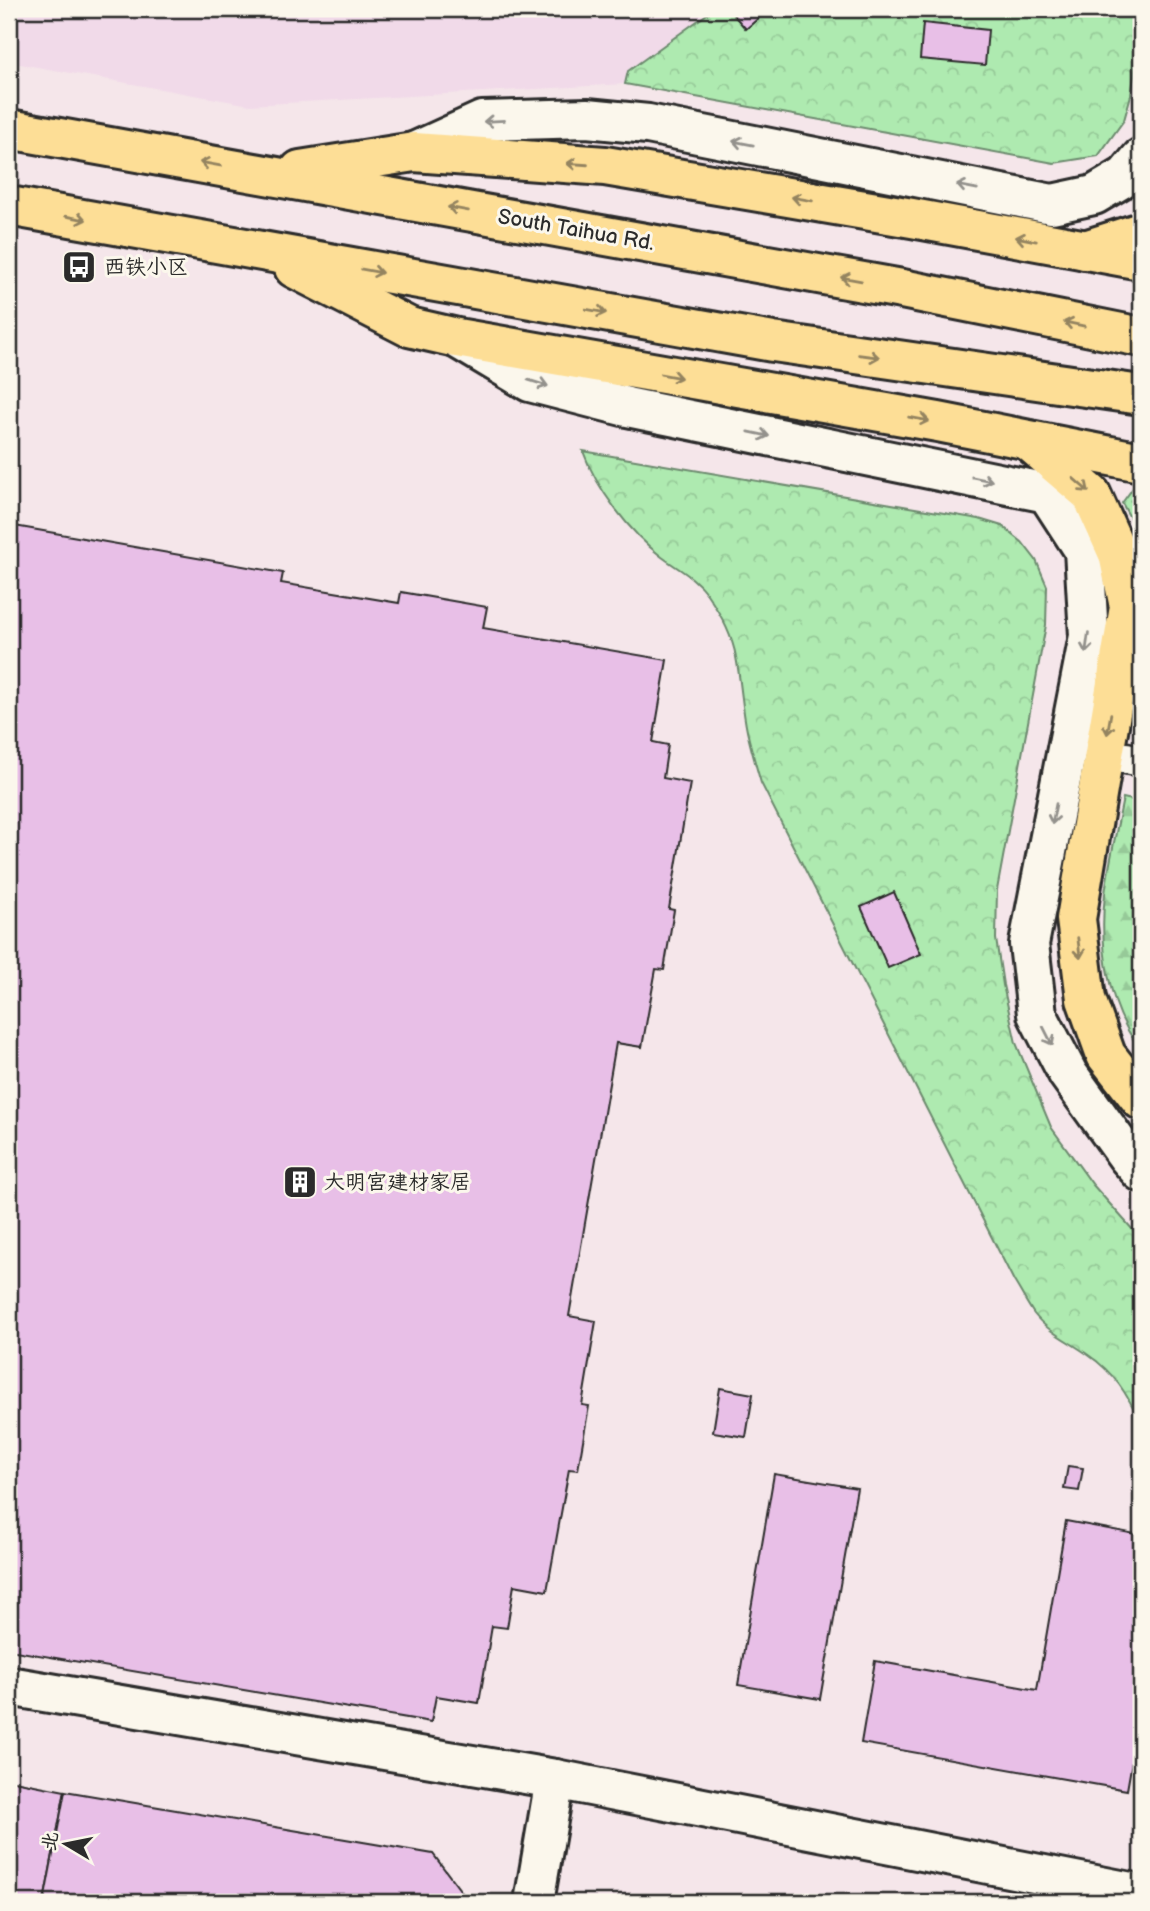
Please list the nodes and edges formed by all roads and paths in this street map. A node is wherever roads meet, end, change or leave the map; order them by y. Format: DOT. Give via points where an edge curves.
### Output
graph roads {
  1 [pos="9,129"];
  2 [pos="414,152"];
  3 [pos="1141,158"];
  4 [pos="268,175"];
  5 [pos="9,206"];
  6 [pos="1141,232"];
  7 [pos="258,250"];
  8 [pos="1085,250"];
  9 [pos="1141,260"];
  10 [pos="1141,337"];
  11 [pos="457,338"];
  12 [pos="1141,395"];
  13 [pos="1029,441"];
  14 [pos="1141,462"];
  15 [pos="1141,1100"];
  16 [pos="1141,1172"];
  17 [pos="9,1686"];
  18 [pos="555,1779"];
  19 [pos="1141,1894"];
  20 [pos="534,1902"];
  4 -- 1 [label="main road, South Taihua Rd., one-way"];
  3 -- 2 [label="main road, one-way" via="1126,176 1094,195 1052,204 648,124 587,118 482,121"];
  2 -- 4 [label="main road"];
  8 -- 2 [label="main road, one-way" via="605,166"];
  10 -- 4 [label="main road, South Taihua Rd., one-way" via="902,289"];
  5 -- 7 [label="main road, one-way"];
  6 -- 8 [label="main road"];
  7 -- 11 [label="main road" via="409,327"];
  7 -- 12 [label="main road, one-way" via="774,342"];
  8 -- 9 [label="main road"];
  11 -- 13 [label="main road, one-way"];
  11 -- 16 [label="main road, one-way" via="530,382 627,407 1047,493 1084,550 1089,636 1074,749 1029,944 1037,1014 1068,1074"];
  13 -- 14 [label="main road"];
  13 -- 15 [label="main road, one-way" via="1091,495 1118,554 1129,607 1076,919 1086,999 1106,1055"];
  17 -- 18 [label="main road"];
  18 -- 19 [label="main road"];
  18 -- 20 [label="main road"];
}
